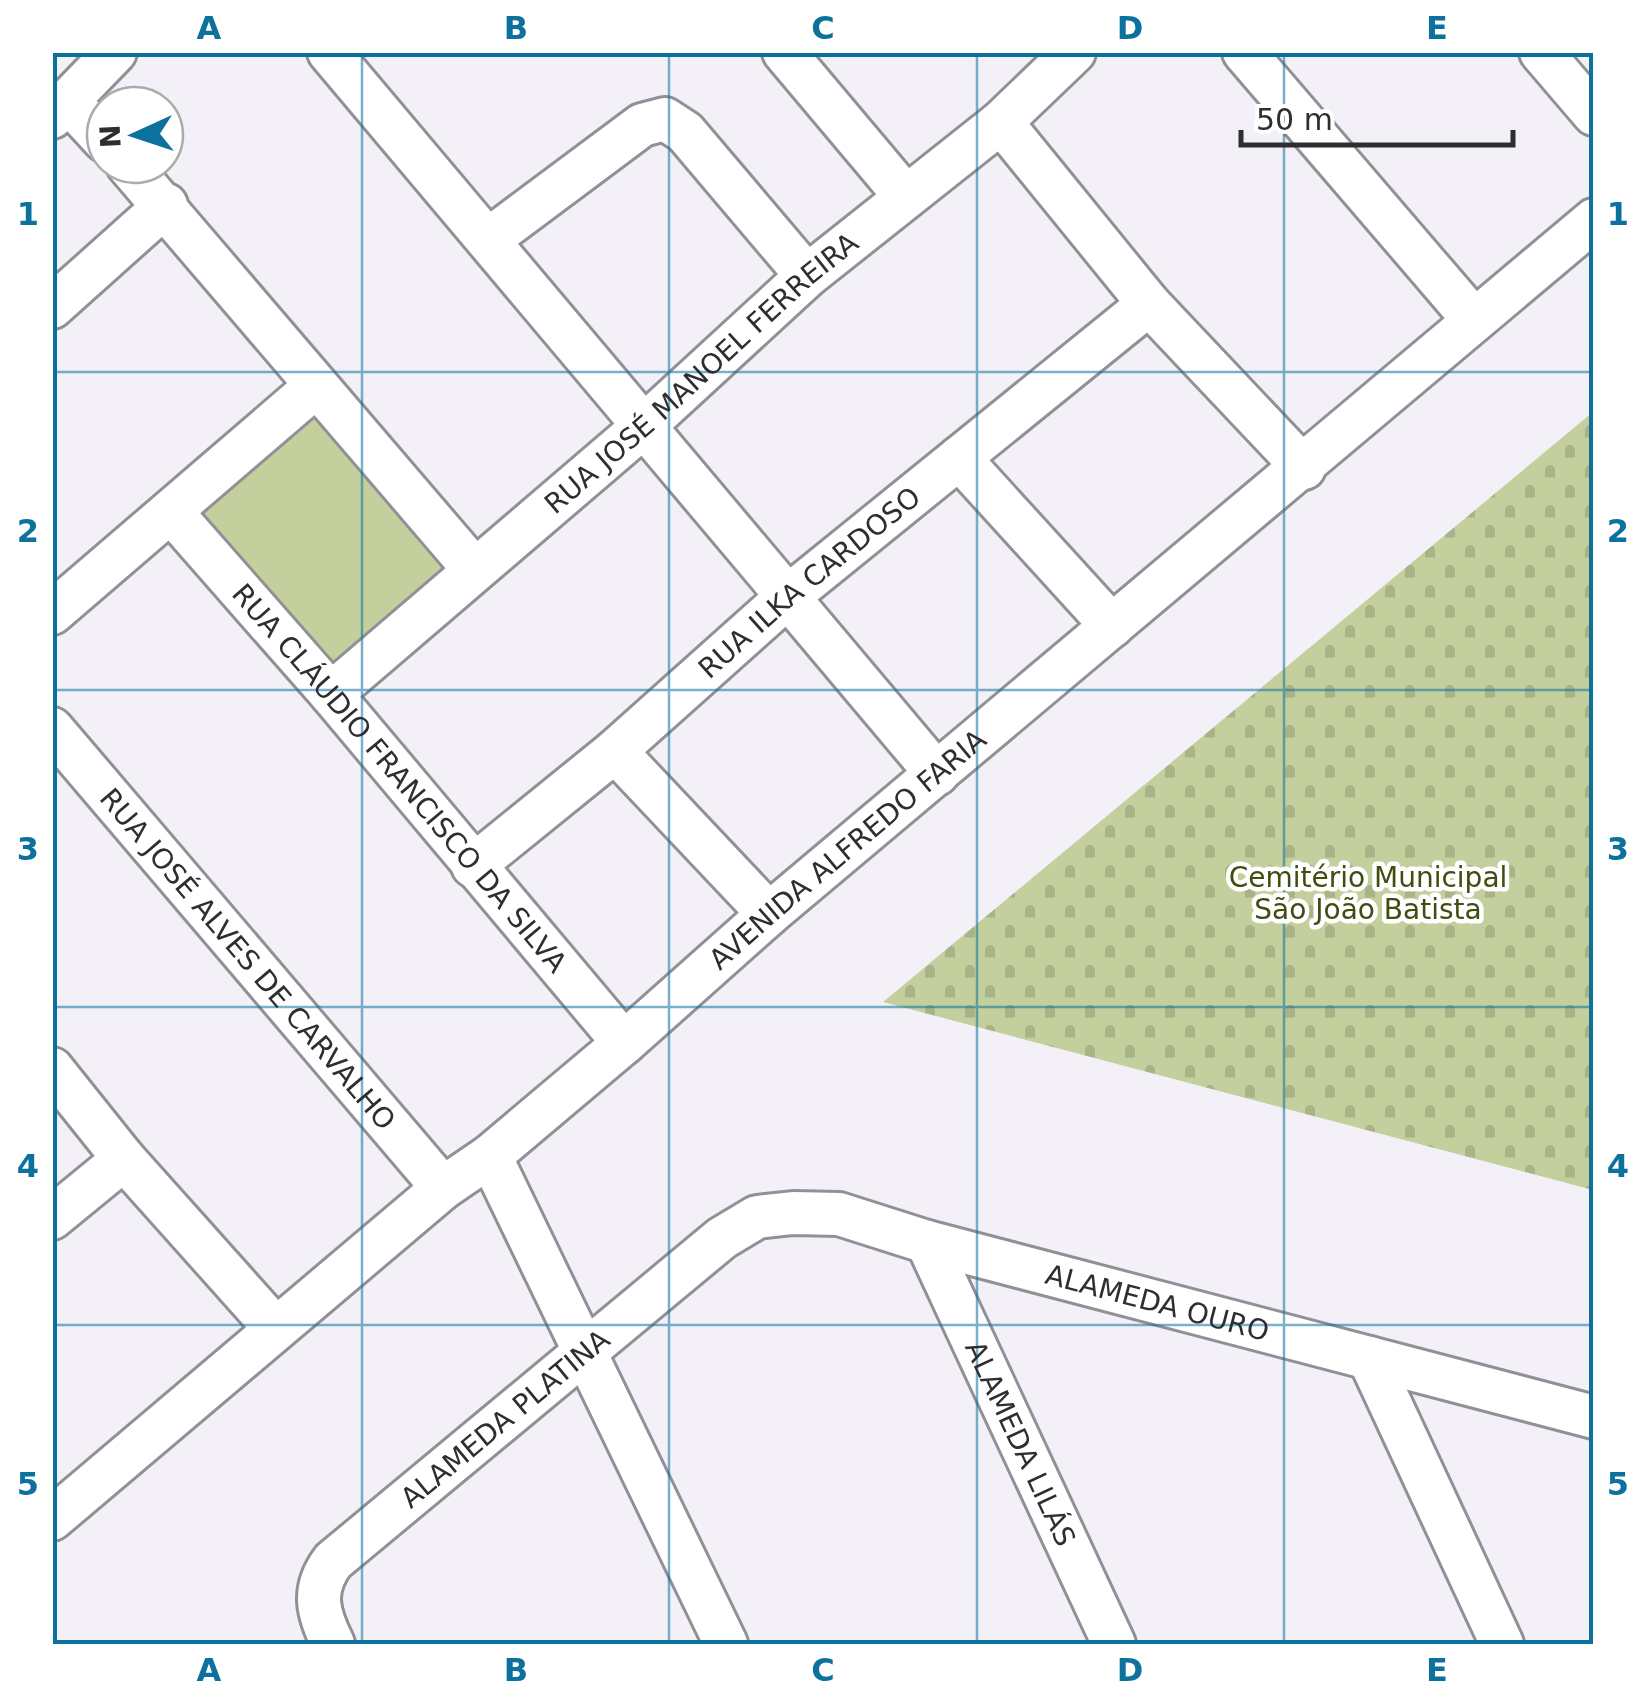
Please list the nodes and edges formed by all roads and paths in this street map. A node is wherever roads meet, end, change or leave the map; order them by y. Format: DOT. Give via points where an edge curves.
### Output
graph roads {
  1 [pos="115,52"];
  2 [pos="328,52"];
  3 [pos="784,52"];
  4 [pos="1074,52"];
  5 [pos="1244,52"];
  6 [pos="1541,52"];
  7 [pos="60,109"];
  8 [pos="1594,114"];
  9 [pos="1001,122"];
  10 [pos="85,127"];
  11 [pos="147,185"];
  12 [pos="906,198"];
  13 [pos="166,205"];
  14 [pos="1594,220"];
  15 [pos="488,240"];
  16 [pos="807,276"];
  17 [pos="1149,304"];
  18 [pos="52,307"];
  19 [pos="1474,320"];
  20 [pos="316,386"];
  21 [pos="645,425"];
  22 [pos="959,458"];
  23 [pos="1304,468"];
  24 [pos="173,514"];
  25 [pos="473,568"];
  26 [pos="785,599"];
  27 [pos="52,613"];
  28 [pos="1112,626"];
  29 [pos="331,694"];
  30 [pos="52,729"];
  31 [pos="615,752"];
  32 [pos="936,774"];
  33 [pos="473,866"];
  34 [pos="769,914"];
  35 [pos="624,1043"];
  36 [pos="52,1070"];
  37 [pos="490,1156"];
  38 [pos="124,1159"];
  39 [pos="443,1188"];
  40 [pos="52,1218"];
  41 [pos="722,1238"];
  42 [pos="927,1242"];
  43 [pos="276,1329"];
  44 [pos="588,1353"];
  45 [pos="1369,1358"];
  46 [pos="1594,1417"];
  47 [pos="98,1478"];
  48 [pos="52,1496"];
  49 [pos="52,1519"];
  50 [pos="325,1629"];
  51 [pos="726,1644"];
  52 [pos="1114,1644"];
  53 [pos="1502,1644"];
  1 -- 7 [label="street"];
  2 -- 15 [label="street"];
  3 -- 12 [label="street"];
  4 -- 9 [label="street, RUA JOSÉ MANOEL FERREIRA"];
  5 -- 19 [label="street"];
  6 -- 8 [label="street"];
  7 -- 10 [label="street"];
  9 -- 12 [label="street, RUA JOSÉ MANOEL FERREIRA"];
  9 -- 17 [label="street"];
  11 -- 13 [label="street"];
  12 -- 16 [label="street, RUA JOSÉ MANOEL FERREIRA"];
  13 -- 18 [label="street"];
  13 -- 20 [label="street"];
  14 -- 19 [label="street, AVENIDA ALFREDO FARIA"];
  15 -- 16 [label="street" via="642,125 665,118 685,132"];
  15 -- 21 [label="street"];
  16 -- 21 [label="street, RUA JOSÉ MANOEL FERREIRA"];
  17 -- 22 [label="street, RUA ILKA CARDOSO"];
  17 -- 23 [label="street"];
  19 -- 23 [label="street, AVENIDA ALFREDO FARIA"];
  20 -- 24 [label="street"];
  20 -- 25 [label="street"];
  21 -- 25 [label="street, RUA JOSÉ MANOEL FERREIRA"];
  21 -- 26 [label="street"];
  22 -- 26 [label="street, RUA ILKA CARDOSO"];
  22 -- 28 [label="street"];
  23 -- 28 [label="street, AVENIDA ALFREDO FARIA"];
  24 -- 27 [label="street"];
  24 -- 29 [label="street, RUA CLÁUDIO FRANCISCO DA SILVA"];
  25 -- 29 [label="street, RUA JOSÉ MANOEL FERREIRA"];
  26 -- 31 [label="street, RUA ILKA CARDOSO"];
  26 -- 32 [label="street"];
  28 -- 32 [label="street, AVENIDA ALFREDO FARIA"];
  29 -- 33 [label="street, RUA CLÁUDIO FRANCISCO DA SILVA"];
  30 -- 39 [label="street, RUA JOSÉ ALVES DE CARVALHO"];
  31 -- 33 [label="street, RUA ILKA CARDOSO"];
  31 -- 34 [label="street"];
  32 -- 34 [label="street, AVENIDA ALFREDO FARIA"];
  33 -- 35 [label="street, RUA CLÁUDIO FRANCISCO DA SILVA"];
  34 -- 35 [label="street, AVENIDA ALFREDO FARIA"];
  35 -- 37 [label="street, AVENIDA ALFREDO FARIA"];
  36 -- 38 [label="street"];
  37 -- 39 [label="street, AVENIDA ALFREDO FARIA"];
  37 -- 44 [label="street"];
  38 -- 40 [label="street"];
  38 -- 43 [label="street"];
  39 -- 43 [label="street, AVENIDA ALFREDO FARIA"];
  41 -- 42 [label="street, ALAMEDA OURO" via="758,1217 793,1213 839,1214"];
  41 -- 44 [label="street, ALAMEDA PLATINA"];
  42 -- 45 [label="street, ALAMEDA OURO"];
  42 -- 52 [label="street, ALAMEDA LILÁS"];
  43 -- 47 [label="street, AVENIDA ALFREDO FARIA"];
  44 -- 50 [label="street, ALAMEDA PLATINA" via="333,1561 323,1574"];
  44 -- 51 [label="street"];
  45 -- 46 [label="street, ALAMEDA OURO"];
  45 -- 53 [label="street"];
  47 -- 48 [label="street, AVENIDA ALFREDO FARIA"];
  47 -- 49 [label="street, AVENIDA ALFREDO FARIA"];
}
